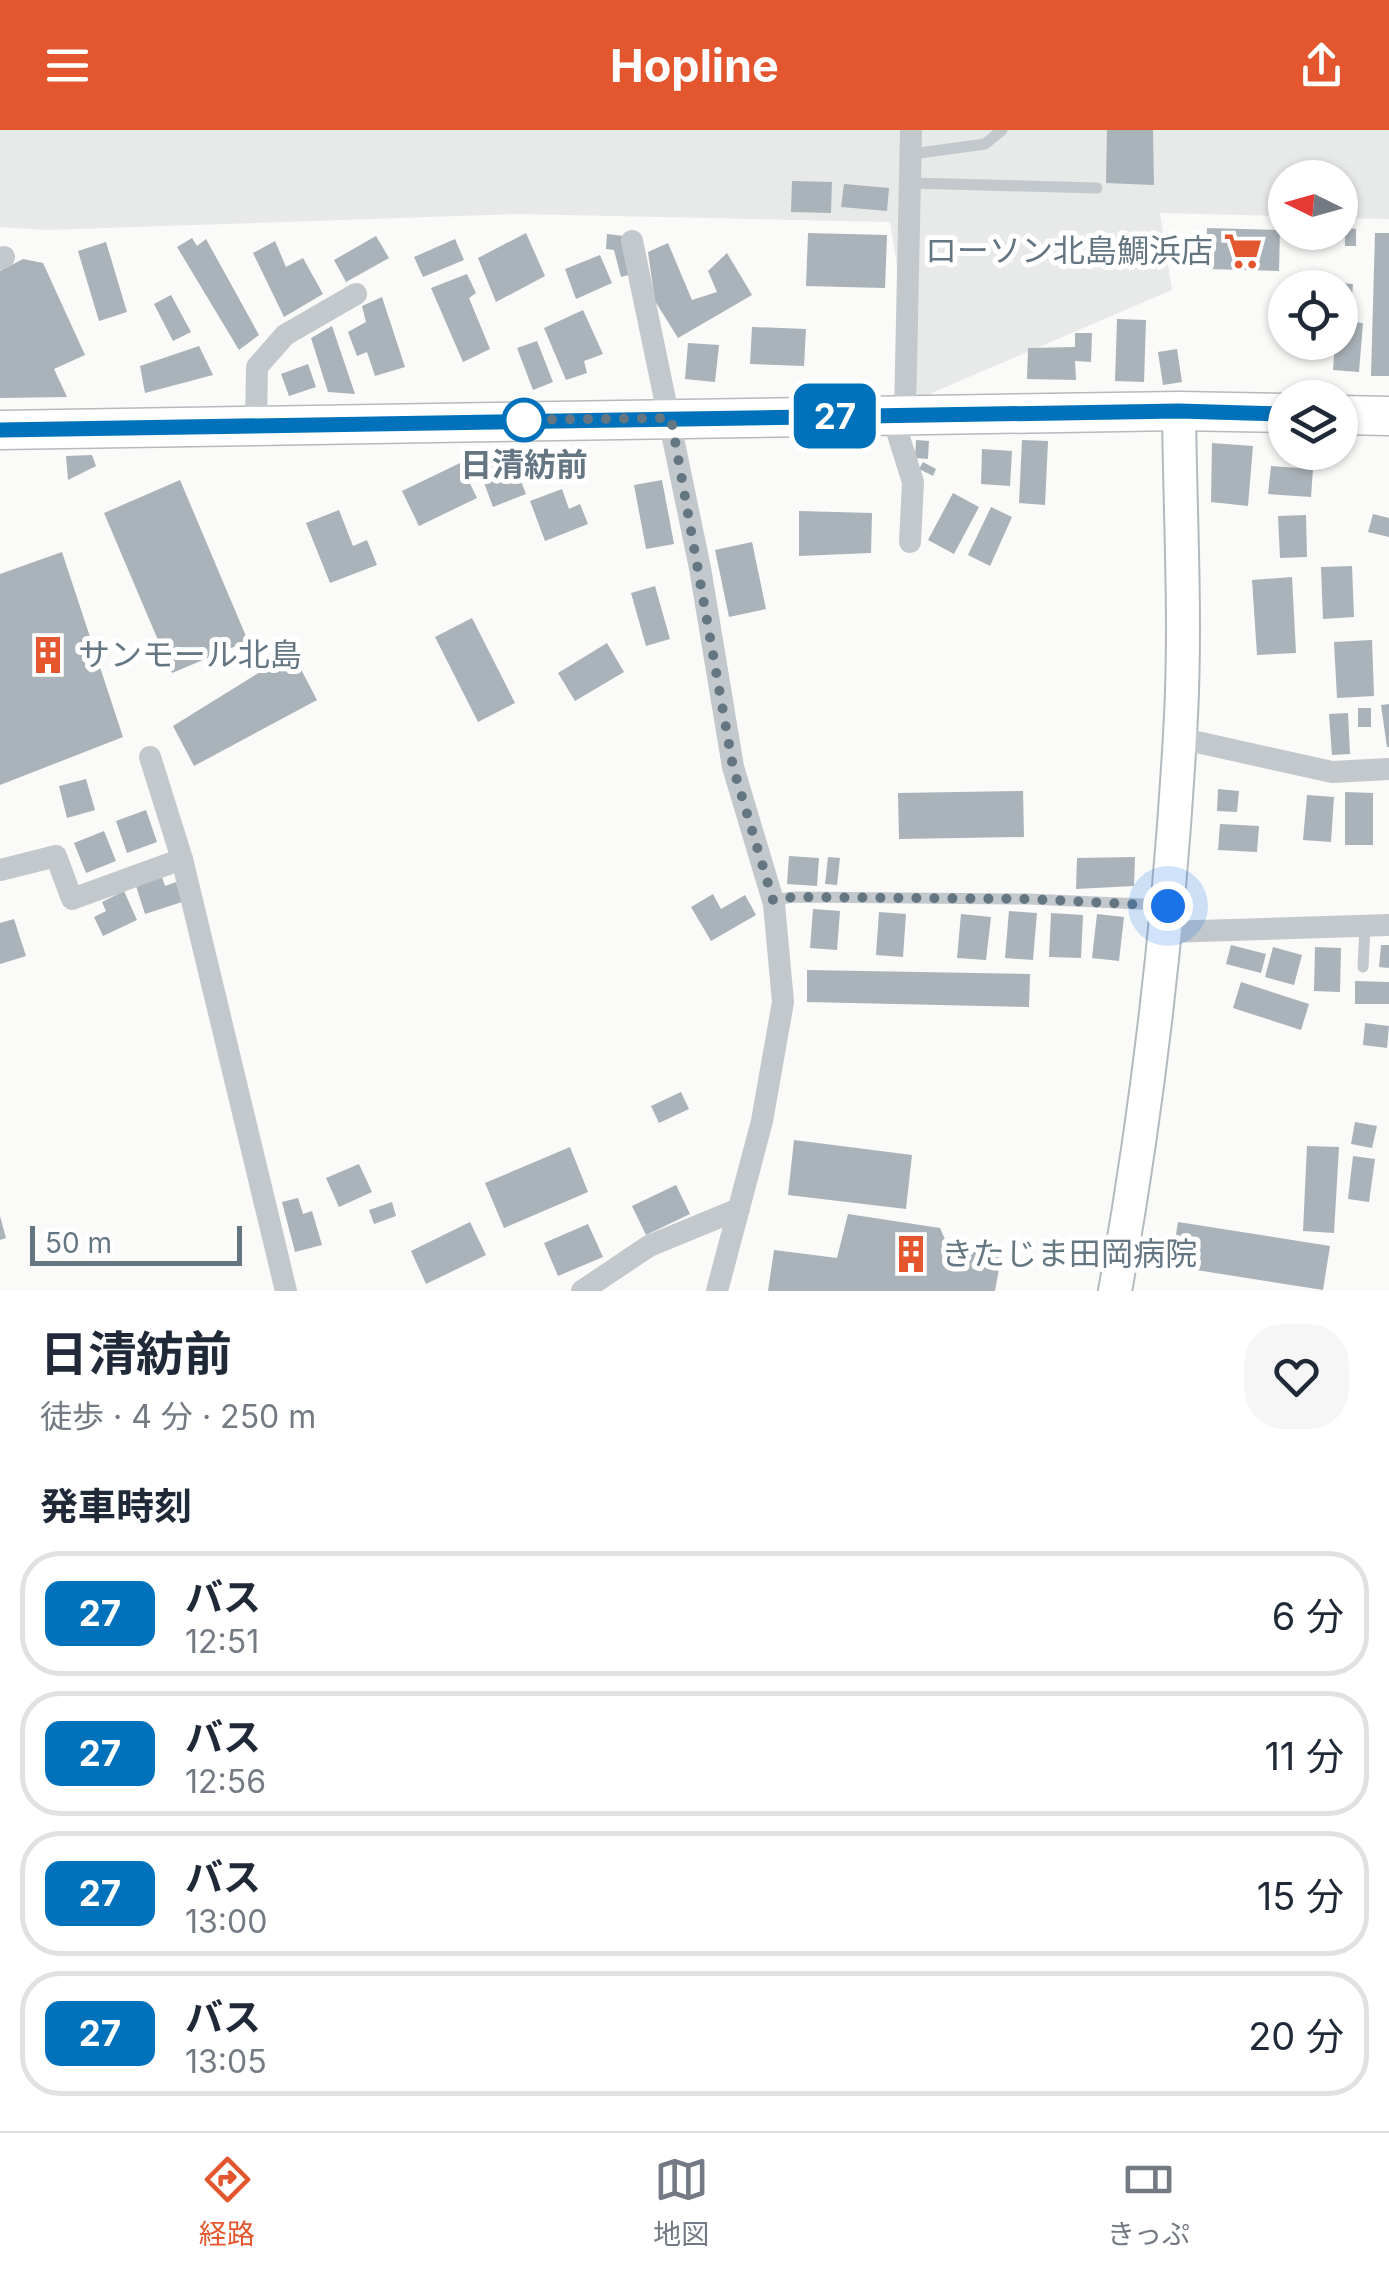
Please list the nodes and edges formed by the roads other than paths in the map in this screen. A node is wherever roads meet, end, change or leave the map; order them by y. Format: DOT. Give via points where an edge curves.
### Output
graph roads {
  1 [pos="911,130"];
  2 [pos="1002,130"];
  3 [pos="912,154"];
  4 [pos="911,183"];
  5 [pos="1096,188"];
  6 [pos="632,241"];
  7 [pos="356,294"];
  8 [pos="1179,411"];
  9 [pos="1268,414"];
  10 [pos="898,415"];
  11 [pos="1358,415"];
  12 [pos="1389,416"];
  13 [pos="671,418"];
  14 [pos="256,424"];
  15 [pos="0,430"];
  16 [pos="910,542"];
  17 [pos="1180,738"];
  18 [pos="150,758"];
  19 [pos="1389,768"];
  20 [pos="182,859"];
  21 [pos="0,870"];
  22 [pos="773,900"];
  23 [pos="1167,919"];
  24 [pos="1389,925"];
  25 [pos="1365,926"];
  26 [pos="1363,967"];
  27 [pos="739,1210"];
  28 [pos="286,1291"];
  29 [pos="582,1291"];
  30 [pos="716,1291"];
  31 [pos="1116,1291"];
  1 -- 3 [label="street"];
  2 -- 3 [label="lane" via="985,144"];
  3 -- 4 [label="street"];
  4 -- 5 [label="lane"];
  4 -- 10 [label="street"];
  6 -- 13 [label="street"];
  7 -- 14 [label="street" via="284,335 257,367"];
  8 -- 9 [label="main road"];
  8 -- 10 [label="main road"];
  8 -- 17 [label="street"];
  10 -- 13 [label="main road"];
  10 -- 16 [label="street" via="925,485"];
  11 -- 12 [label="main road"];
  13 -- 14 [label="main road"];
  13 -- 22 [label="street" via="733,767"];
  14 -- 15 [label="main road"];
  17 -- 19 [label="street" via="1332,772"];
  17 -- 23 [label="street"];
  18 -- 20 [label="street"];
  20 -- 21 [label="street" via="72,899 56,856"];
  20 -- 28 [label="street"];
  22 -- 23 [label="lane" via="1029,899"];
  22 -- 27 [label="street" via="783,1002"];
  23 -- 25 [label="street"];
  23 -- 31 [label="street"];
  24 -- 25 [label="street"];
  25 -- 26 [label="lane"];
  27 -- 29 [label="street" via="649,1246"];
  27 -- 30 [label="street"];
}
